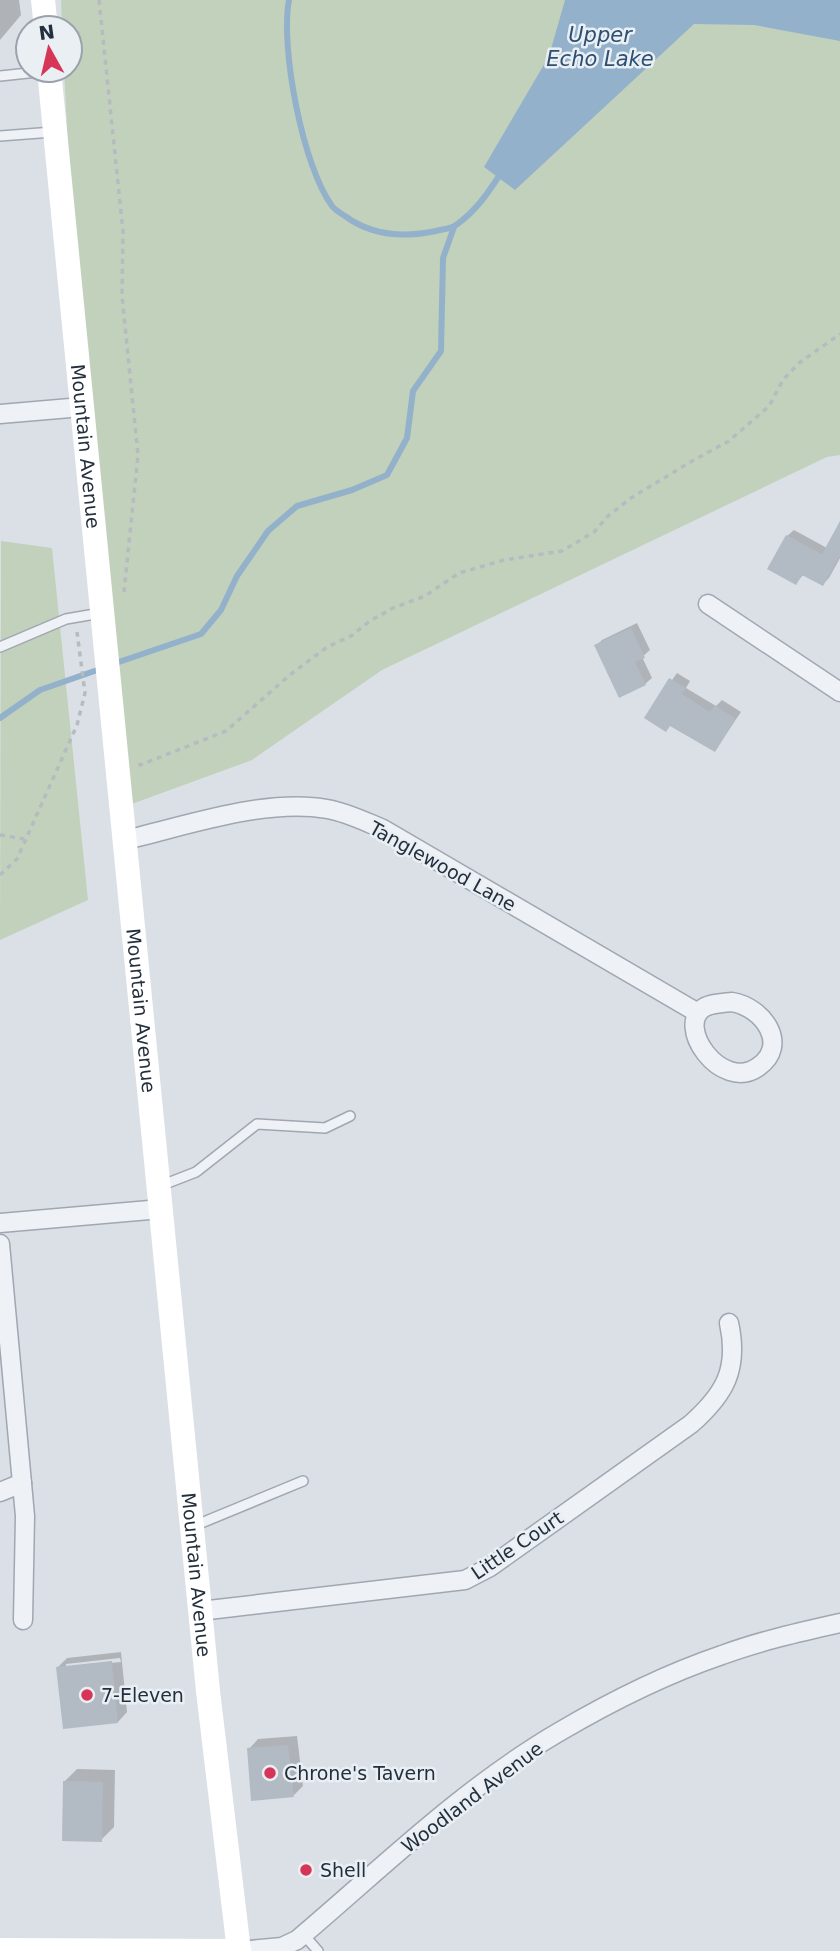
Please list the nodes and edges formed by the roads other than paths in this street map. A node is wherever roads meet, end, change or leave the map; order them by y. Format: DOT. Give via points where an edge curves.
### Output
graph roads {
  1 [pos="50,84"];
  2 [pos="55,132"];
  3 [pos="0,136"];
  4 [pos="82,407"];
  5 [pos="0,414"];
  6 [pos="708,604"];
  7 [pos="102,612"];
  8 [pos="0,647"];
  9 [pos="840,692"];
  10 [pos="125,840"];
  11 [pos="698,1013"];
  12 [pos="350,1116"];
  13 [pos="160,1197"];
  14 [pos="0,1223"];
  15 [pos="0,1244"];
  16 [pos="729,1323"];
  17 [pos="303,1481"];
  18 [pos="22,1483"];
  19 [pos="0,1492"];
  20 [pos="192,1527"];
  21 [pos="201,1611"];
  22 [pos="23,1620"];
  23 [pos="840,1623"];
  24 [pos="304,1935"];
  25 [pos="0,1950"];
  26 [pos="32,1950"];
  27 [pos="239,1951"];
  28 [pos="318,1951"];
  1 -- 2 [label="street, Mountain Avenue"];
  2 -- 3 [label="lane"];
  2 -- 4 [label="street, Mountain Avenue"];
  4 -- 5 [label="street"];
  4 -- 7 [label="street, Mountain Avenue"];
  6 -- 9 [label="street"];
  7 -- 8 [label="lane" via="66,619"];
  7 -- 10 [label="street, Mountain Avenue" via="105,639 97,692"];
  10 -- 11 [label="street, Tanglewood Lane" via="259,809 328,809 383,829"];
  10 -- 13 [label="street, Mountain Avenue"];
  11 -- 11 [label="street" via="696,1036 703,1050 727,1071 749,1072 766,1059 772,1039 755,1010 732,1002"];
  12 -- 13 [label="lane" via="324,1128 257,1124"];
  13 -- 14 [label="street"];
  13 -- 20 [label="street, Mountain Avenue"];
  15 -- 18 [label="street"];
  16 -- 21 [label="street, Little Court" via="733,1341 729,1379 707,1410 489,1567 465,1580"];
  17 -- 20 [label="lane"];
  18 -- 19 [label="street"];
  18 -- 22 [label="street"];
  20 -- 21 [label="street, Mountain Avenue"];
  21 -- 27 [label="street, Mountain Avenue"];
  23 -- 24 [label="street, Woodland Avenue" via="722,1655 637,1691 559,1732 442,1816"];
  24 -- 27 [label="street, Woodland Avenue" via="282,1947"];
  24 -- 28 [label="lane"];
  25 -- 26 [label="street"];
  26 -- 27 [label="street"];
}
